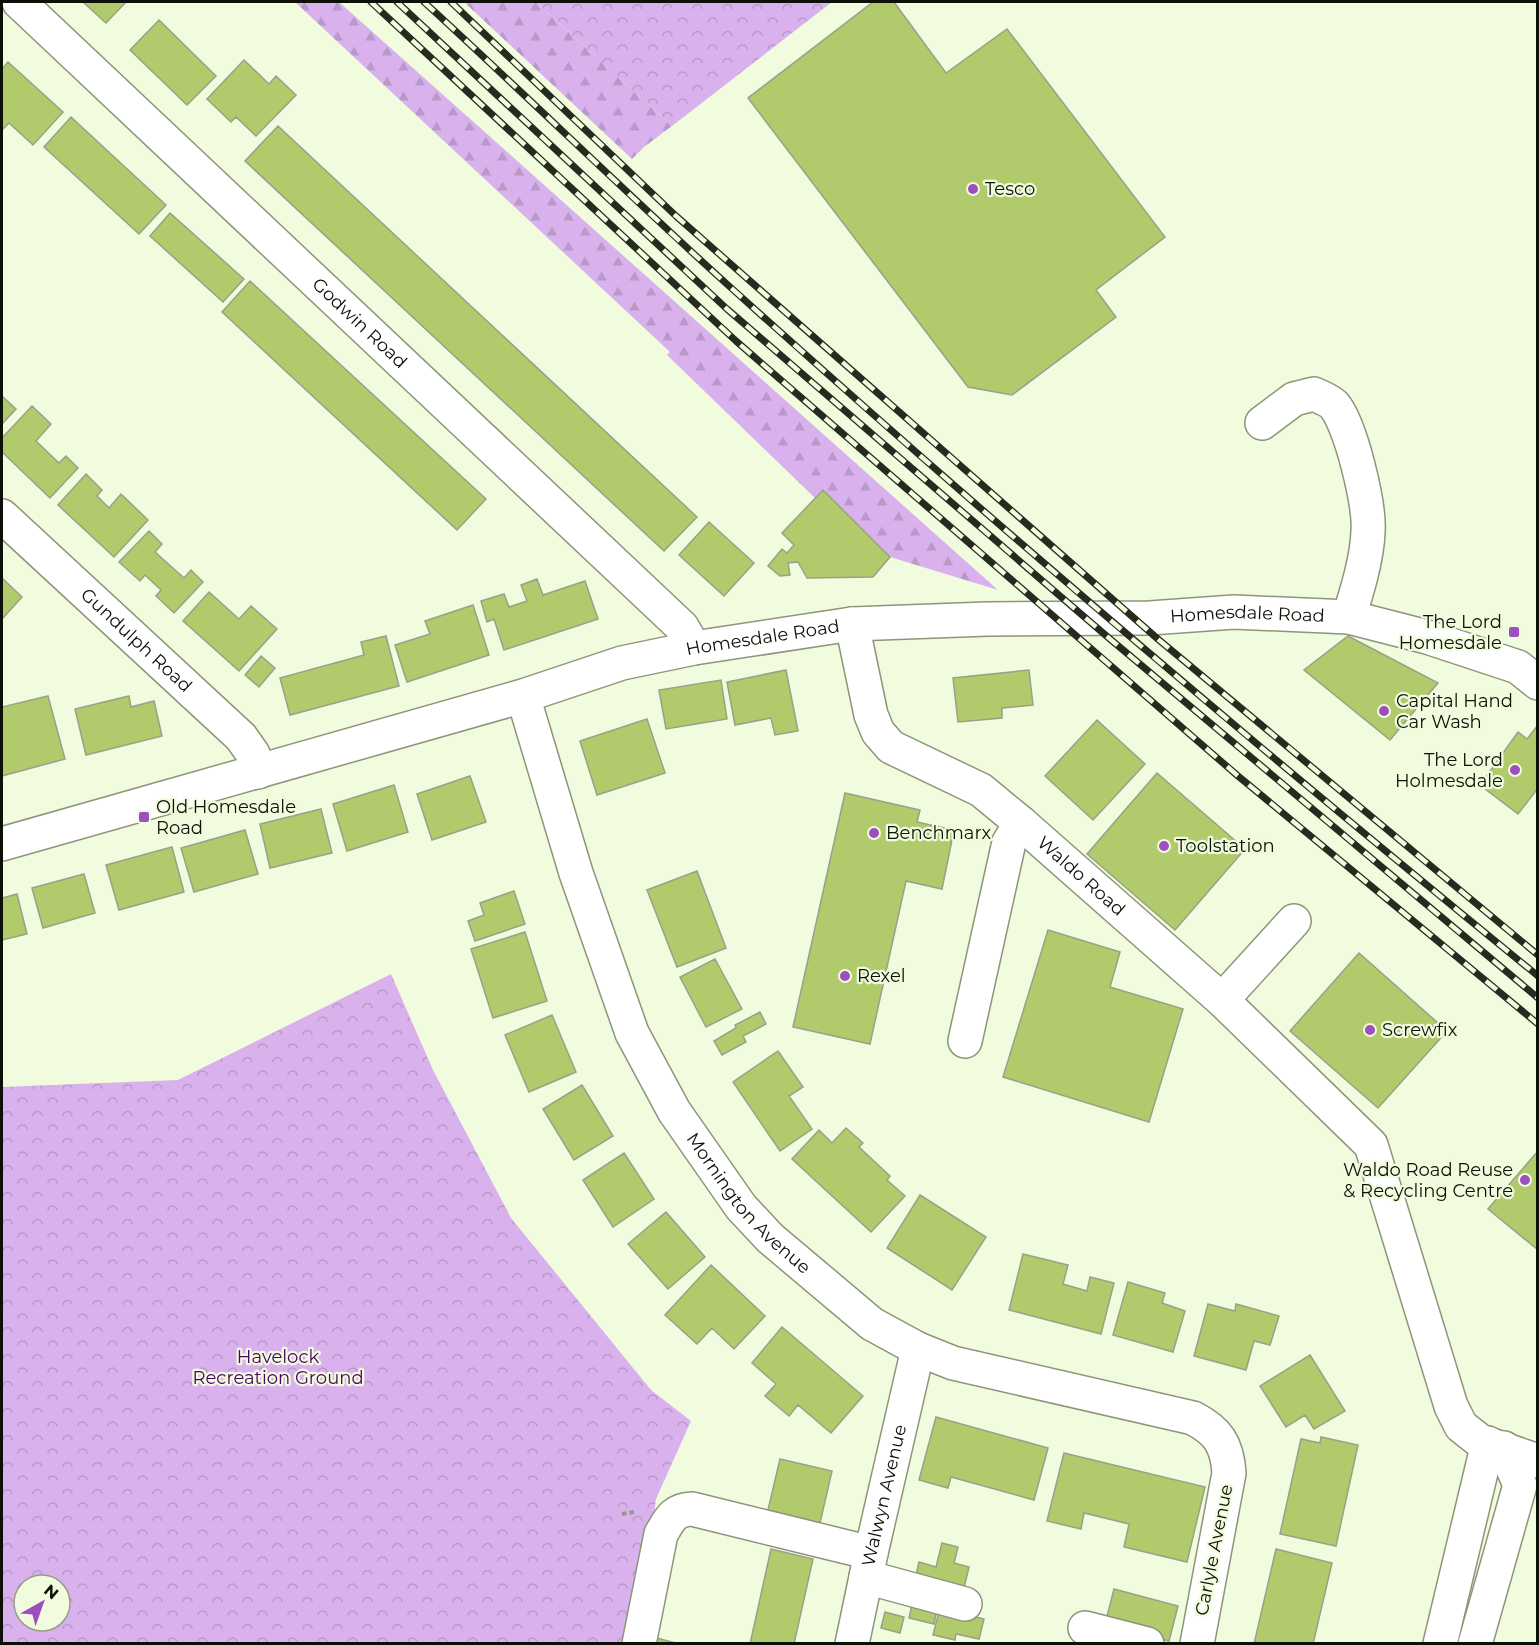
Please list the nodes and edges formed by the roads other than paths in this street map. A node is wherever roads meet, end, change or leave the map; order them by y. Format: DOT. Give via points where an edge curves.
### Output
graph roads {
  1 [pos="19,2"];
  2 [pos="1262,423"];
  3 [pos="2,516"];
  4 [pos="1349,617"];
  5 [pos="852,624"];
  6 [pos="694,648"];
  7 [pos="1538,683"];
  8 [pos="523,696"];
  9 [pos="258,772"];
  10 [pos="1022,823"];
  11 [pos="2,844"];
  12 [pos="1294,921"];
  13 [pos="1222,1000"];
  14 [pos="965,1041"];
  15 [pos="918,1349"];
  16 [pos="1514,1453"];
  17 [pos="1228,1456"];
  18 [pos="868,1565"];
  19 [pos="965,1604"];
  20 [pos="1085,1628"];
  21 [pos="639,1644"];
  22 [pos="852,1644"];
  23 [pos="1147,1644"];
  24 [pos="1197,1644"];
  25 [pos="1440,1644"];
  26 [pos="1475,1644"];
  27 [pos="1493,1644"];
  1 -- 6 [label="street, Godwin Road" via="682,627"];
  2 -- 4 [label="street" via="1294,399 1314,394 1333,403 1343,421 1362,481 1368,532"];
  3 -- 9 [label="street, Gundulph Road" via="227,722 253,754"];
  4 -- 5 [label="street, Homesdale Road" via="1234,612 1150,618"];
  4 -- 7 [label="street, Homesdale Road" via="1518,667"];
  5 -- 6 [label="street, Homesdale Road"];
  5 -- 10 [label="street, Waldo Road" via="878,732 891,747 981,790"];
  6 -- 8 [label="street, Homesdale Road" via="622,663"];
  8 -- 9 [label="street, Homesdale Road"];
  8 -- 15 [label="street, Mornington Avenue" via="576,873 632,1033 674,1111 741,1207 770,1238 872,1324"];
  9 -- 11 [label="street, Homesdale Road"];
  10 -- 13 [label="street, Waldo Road"];
  10 -- 14 [label="street" via="1010,842"];
  12 -- 13 [label="street"];
  13 -- 16 [label="street, Waldo Road" via="1371,1145 1451,1406 1461,1426 1480,1441"];
  15 -- 17 [label="street, Mornington Avenue" via="953,1363 1193,1418 1220,1439"];
  15 -- 18 [label="street, Walwyn Avenue"];
  16 -- 25 [label="street"];
  16 -- 26 [label="street" via="1520,1485"];
  16 -- 27 [label="street" via="1535,1476"];
  17 -- 24 [label="street, Carlyle Avenue" via="1229,1473"];
  18 -- 19 [label="street"];
  18 -- 21 [label="street" via="692,1509 680,1510 661,1534"];
  18 -- 22 [label="street, Walwyn Avenue"];
  20 -- 23 [label="street"];
}
